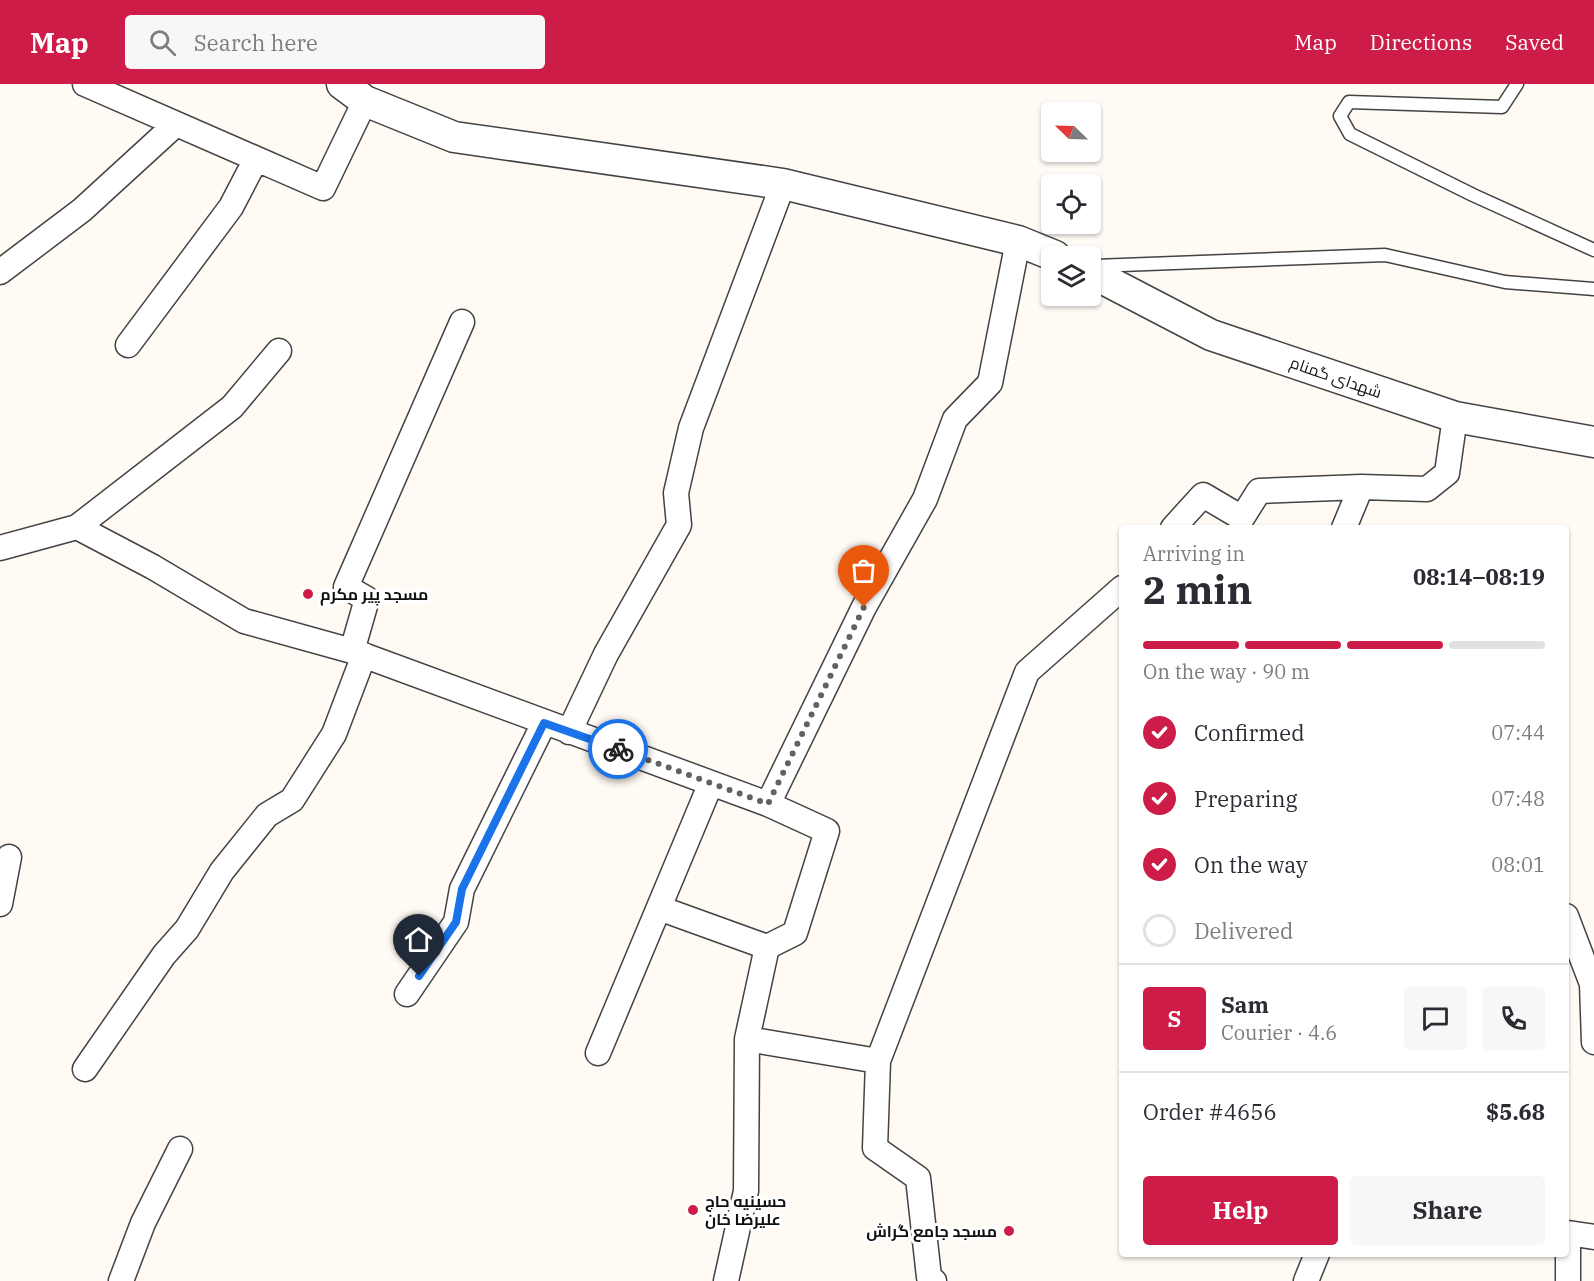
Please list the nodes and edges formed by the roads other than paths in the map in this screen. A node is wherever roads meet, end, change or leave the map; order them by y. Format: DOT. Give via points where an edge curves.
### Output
graph roads {
  1 [pos="84,84"];
  2 [pos="1517,84"];
  3 [pos="353,92"];
  4 [pos="176,124"];
  5 [pos="256,159"];
  6 [pos="783,184"];
  7 [pos="1018,241"];
  8 [pos="1041,250"];
  9 [pos="1594,250"];
  10 [pos="1101,267"];
  11 [pos="0,272"];
  12 [pos="1101,278"];
  13 [pos="1594,290"];
  14 [pos="462,322"];
  15 [pos="128,345"];
  16 [pos="279,351"];
  17 [pos="1455,417"];
  18 [pos="1594,442"];
  19 [pos="1361,487"];
  20 [pos="1176,525"];
  21 [pos="1345,525"];
  22 [pos="77,527"];
  23 [pos="0,548"];
  24 [pos="1119,591"];
  25 [pos="358,653"];
  26 [pos="544,723"];
  27 [pos="569,732"];
  28 [pos="711,783"];
  29 [pos="768,804"];
  30 [pos="9,857"];
  31 [pos="0,904"];
  32 [pos="659,908"];
  33 [pos="1569,924"];
  34 [pos="767,947"];
  35 [pos="1593,984"];
  36 [pos="407,994"];
  37 [pos="747,1039"];
  38 [pos="1594,1042"];
  39 [pos="598,1053"];
  40 [pos="878,1061"];
  41 [pos="85,1069"];
  42 [pos="180,1149"];
  43 [pos="1569,1233"];
  44 [pos="1594,1237"];
  45 [pos="1300,1257"];
  46 [pos="1316,1257"];
  47 [pos="1568,1257"];
  48 [pos="121,1281"];
  49 [pos="726,1281"];
  50 [pos="934,1281"];
  51 [pos="1304,1281"];
  52 [pos="1568,1281"];
  1 -- 4 [label="street"];
  2 -- 9 [label="lane" via="1502,106 1349,102 1340,116 1350,134"];
  3 -- 5 [label="street" via="323,188"];
  3 -- 6 [label="street" via="454,137"];
  4 -- 5 [label="street"];
  4 -- 11 [label="street" via="82,210"];
  5 -- 15 [label="street" via="231,207"];
  6 -- 7 [label="street"];
  6 -- 27 [label="street" via="691,428 676,493 679,525 606,654"];
  7 -- 8 [label="street"];
  7 -- 29 [label="street" via="990,383 955,419 925,499 864,607"];
  10 -- 13 [label="lane" via="1385,255 1505,282"];
  12 -- 17 [label="street, شهدای گمنام" via="1211,335"];
  14 -- 25 [label="street" via="346,587 367,599"];
  16 -- 22 [label="street" via="232,407"];
  17 -- 18 [label="street, شهدای گمنام"];
  17 -- 19 [label="street" via="1447,473 1427,489"];
  19 -- 20 [label="street" via="1259,491 1242,518 1203,495"];
  19 -- 21 [label="street"];
  22 -- 23 [label="street"];
  22 -- 25 [label="street" via="244,621"];
  24 -- 40 [label="street" via="1027,672"];
  25 -- 26 [label="street"];
  25 -- 41 [label="street" via="334,734 292,800 267,815 222,871 187,929 164,955"];
  26 -- 27 [label="street"];
  26 -- 36 [label="street" via="462,889 456,922"];
  27 -- 28 [label="street"];
  28 -- 29 [label="street"];
  28 -- 32 [label="street"];
  29 -- 34 [label="street" via="827,831 795,933"];
  30 -- 31 [label="street"];
  32 -- 34 [label="street"];
  32 -- 39 [label="street"];
  33 -- 35 [label="street"];
  34 -- 37 [label="street"];
  35 -- 38 [label="street"];
  37 -- 40 [label="street"];
  37 -- 49 [label="street" via="746,1191"];
  40 -- 50 [label="street" via="875,1148 918,1178 929,1277"];
  42 -- 48 [label="street" via="143,1223"];
  43 -- 44 [label="street"];
  45 -- 51 [label="street"];
  46 -- 51 [label="street"];
  47 -- 52 [label="street"];
}
